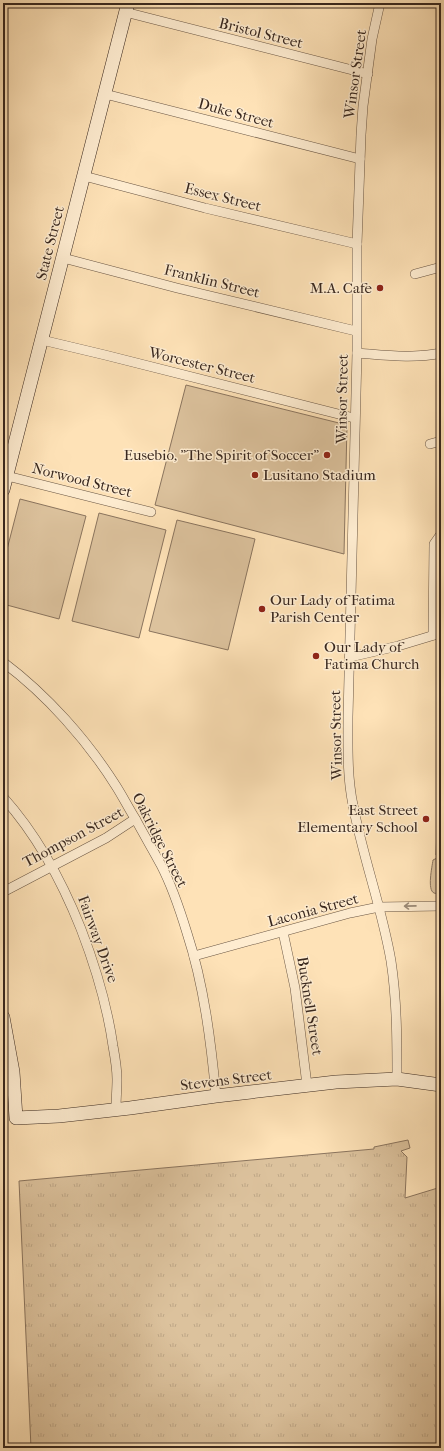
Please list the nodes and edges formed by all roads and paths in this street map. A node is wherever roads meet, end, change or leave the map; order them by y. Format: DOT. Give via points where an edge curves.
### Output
graph roads {
  1 [pos="380,3"];
  2 [pos="126,8"];
  3 [pos="368,74"];
  4 [pos="105,94"];
  5 [pos="360,159"];
  6 [pos="84,176"];
  7 [pos="357,244"];
  8 [pos="63,258"];
  9 [pos="441,267"];
  10 [pos="415,274"];
  11 [pos="356,331"];
  12 [pos="42,340"];
  13 [pos="357,353"];
  14 [pos="441,353"];
  15 [pos="354,418"];
  16 [pos="441,441"];
  17 [pos="430,444"];
  18 [pos="7,476"];
  19 [pos="3,490"];
  20 [pos="150,512"];
  21 [pos="441,534"];
  22 [pos="437,634"];
  23 [pos="350,657"];
  24 [pos="3,662"];
  25 [pos="3,798"];
  26 [pos="135,820"];
  27 [pos="52,865"];
  28 [pos="3,892"];
  29 [pos="441,906"];
  30 [pos="379,907"];
  31 [pos="283,932"];
  32 [pos="194,956"];
  33 [pos="3,1017"];
  34 [pos="398,1079"];
  35 [pos="307,1085"];
  36 [pos="441,1085"];
  37 [pos="216,1096"];
  38 [pos="116,1109"];
  1 -- 3 [label="street, Winsor Street"];
  2 -- 3 [label="street, Bristol Street"];
  2 -- 4 [label="street, State Street"];
  3 -- 5 [label="street, Winsor Street"];
  4 -- 5 [label="street, Duke Street"];
  4 -- 6 [label="street, State Street"];
  5 -- 7 [label="street, Winsor Street"];
  6 -- 7 [label="street, Essex Street"];
  6 -- 8 [label="street, State Street"];
  7 -- 11 [label="street, Winsor Street"];
  8 -- 11 [label="street, Franklin Street"];
  8 -- 12 [label="street, State Street"];
  9 -- 10 [label="street"];
  11 -- 13 [label="street, Winsor Street"];
  12 -- 15 [label="street, Worcester Street"];
  12 -- 18 [label="street, State Street"];
  13 -- 14 [label="street"];
  13 -- 15 [label="street, Winsor Street"];
  15 -- 23 [label="street, Winsor Street"];
  16 -- 17 [label="street"];
  18 -- 19 [label="street, State Street"];
  18 -- 20 [label="street, Norwood Street"];
  21 -- 22 [label="street" via="434,544"];
  22 -- 23 [label="street"];
  23 -- 30 [label="street, Winsor Street" via="350,787"];
  24 -- 26 [label="street, Oakridge Street" via="43,696 80,737 117,786"];
  25 -- 27 [label="street, Fairway Drive"];
  26 -- 27 [label="street, Thompson Street" via="106,838"];
  26 -- 32 [label="street, Oakridge Street" via="162,866"];
  27 -- 28 [label="street, Thompson Street"];
  27 -- 38 [label="street, Fairway Drive" via="75,914 107,1006 117,1078"];
  29 -- 30 [label="street, Laconia Street, one-way"];
  30 -- 31 [label="street, Laconia Street"];
  30 -- 34 [label="street, Winsor Street" via="397,1013"];
  31 -- 32 [label="street, Laconia Street"];
  31 -- 35 [label="street, Bucknell Street" via="295,988"];
  32 -- 37 [label="street, Oakridge Street" via="208,1031"];
  33 -- 38 [label="street, Stevens Street" via="13,1072 16,1118"];
  34 -- 35 [label="street, Stevens Street"];
  34 -- 36 [label="street, Stevens Street"];
  35 -- 37 [label="street, Stevens Street"];
  37 -- 38 [label="street, Stevens Street"];
}
